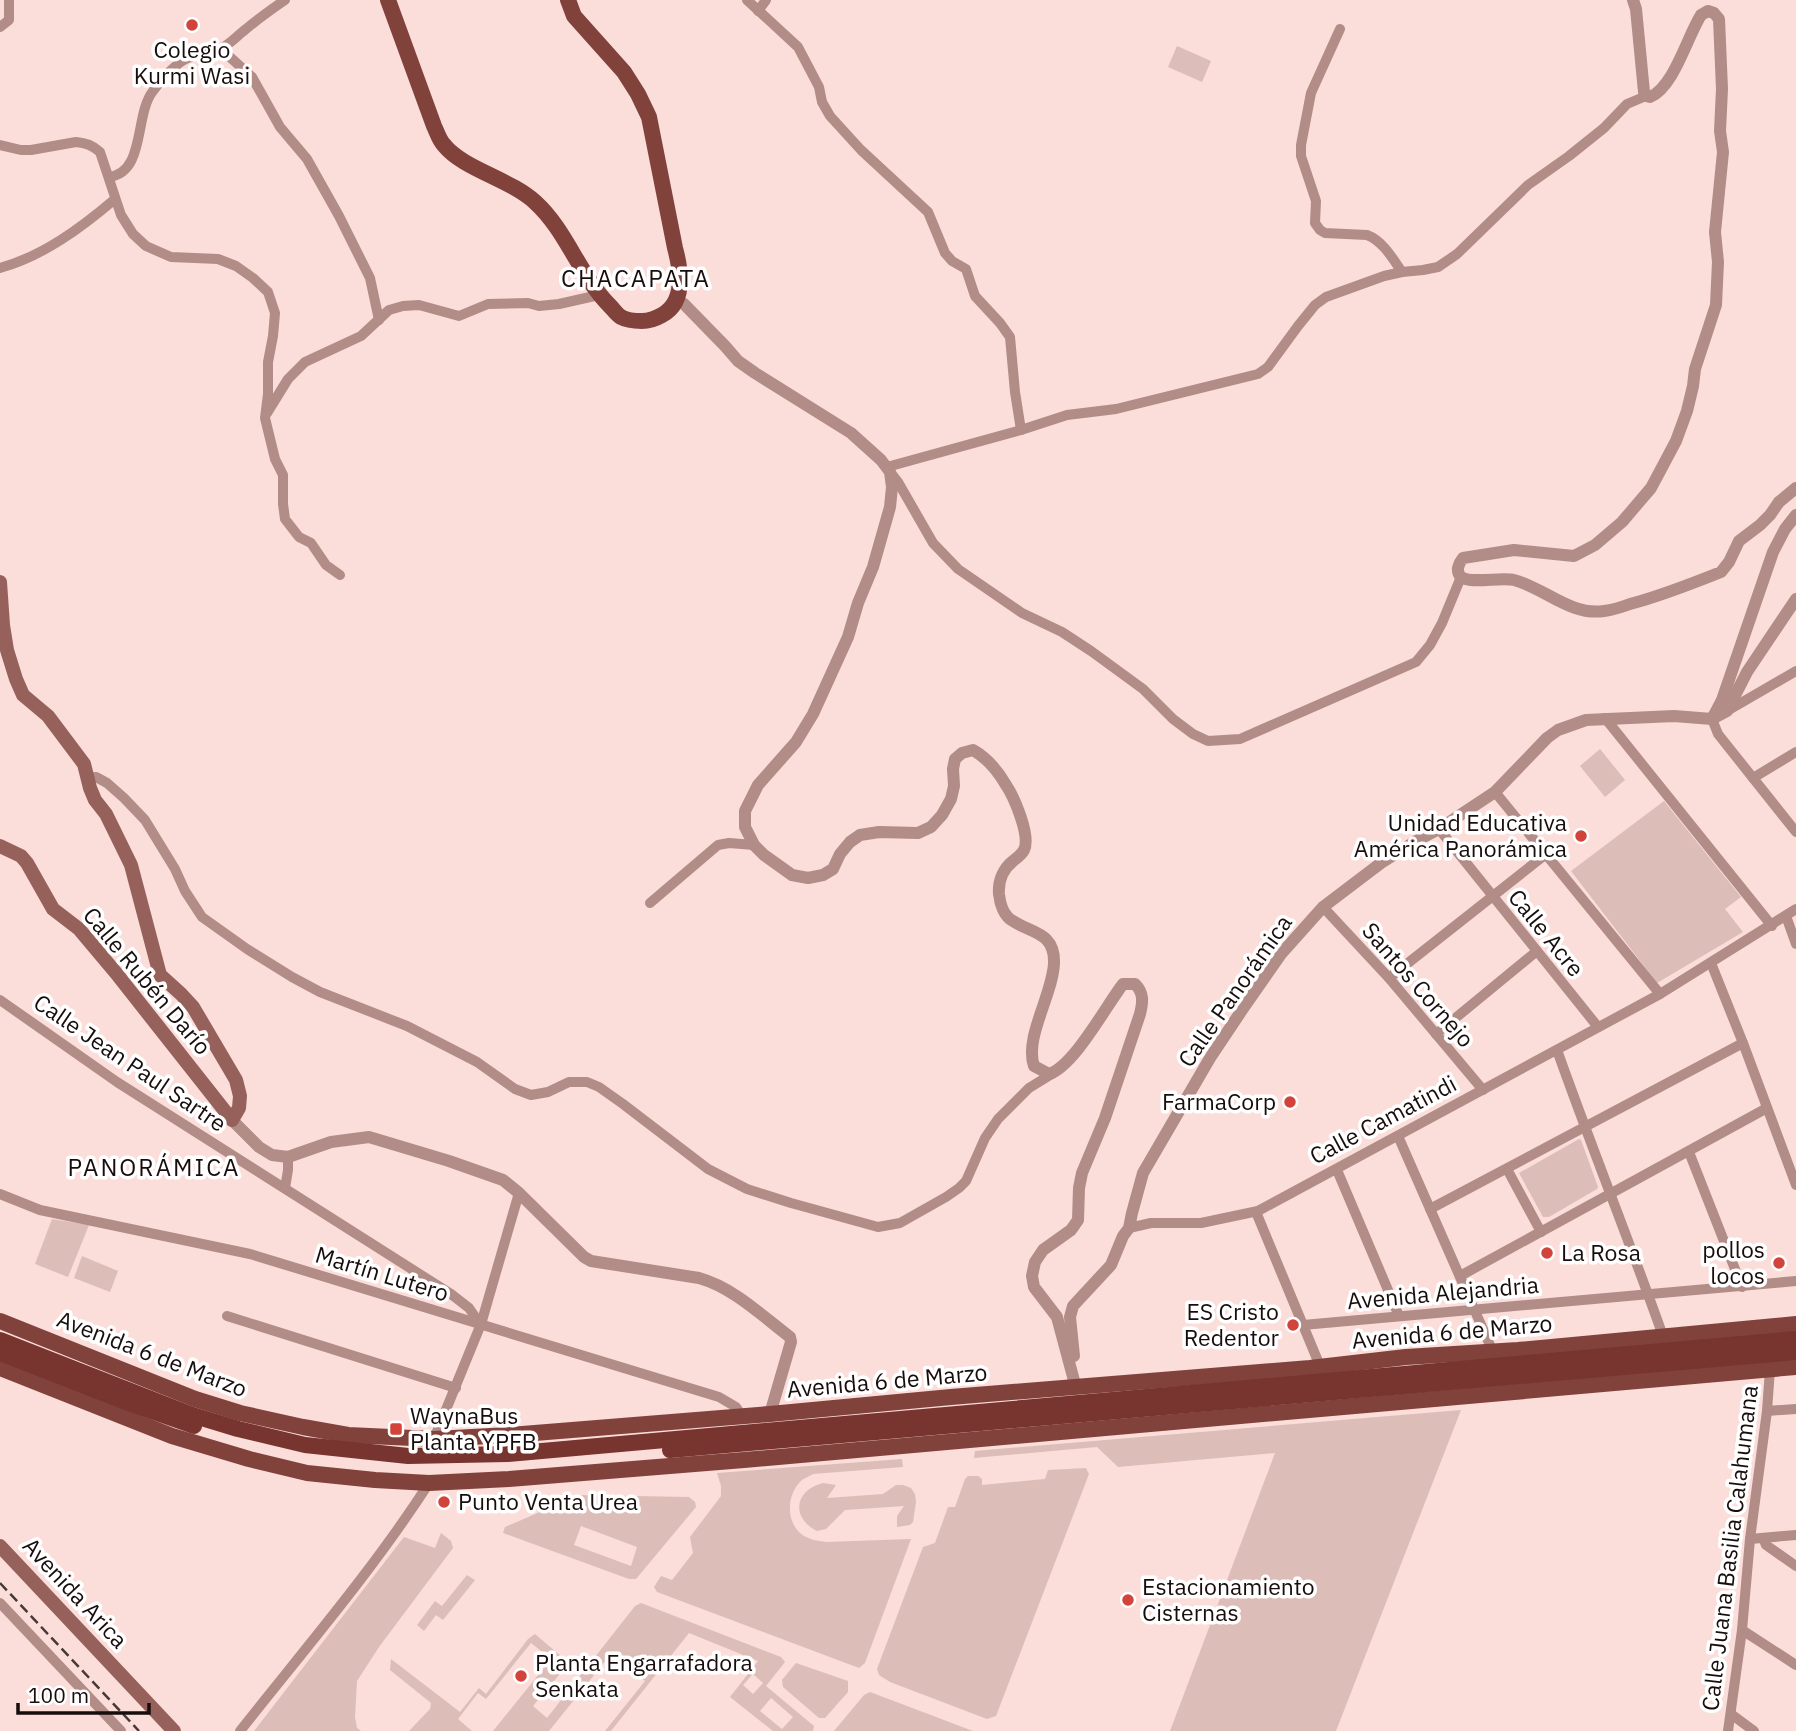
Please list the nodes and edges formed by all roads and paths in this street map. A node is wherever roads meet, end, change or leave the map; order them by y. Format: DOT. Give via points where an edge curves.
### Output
graph roads {
  1 [pos="9,0"];
  2 [pos="285,0"];
  3 [pos="388,0"];
  4 [pos="568,0"];
  5 [pos="747,0"];
  6 [pos="766,0"];
  7 [pos="1633,0"];
  8 [pos="758,11"];
  9 [pos="0,27"];
  10 [pos="1340,29"];
  11 [pos="221,49"];
  12 [pos="1646,96"];
  13 [pos="0,145"];
  14 [pos="109,177"];
  15 [pos="115,199"];
  16 [pos="0,268"];
  17 [pos="1402,272"];
  18 [pos="599,295"];
  19 [pos="677,300"];
  20 [pos="379,320"];
  21 [pos="264,418"];
  22 [pos="1021,430"];
  23 [pos="888,470"];
  24 [pos="1796,488"];
  25 [pos="1796,515"];
  26 [pos="340,575"];
  27 [pos="1461,577"];
  28 [pos="0,582"];
  29 [pos="1796,599"];
  30 [pos="1796,671"];
  31 [pos="1727,711"];
  32 [pos="1605,718"];
  33 [pos="1712,719"];
  34 [pos="1796,752"];
  35 [pos="88,778"];
  36 [pos="1753,778"];
  37 [pos="1496,792"];
  38 [pos="1439,829"];
  39 [pos="1796,832"];
  40 [pos="754,845"];
  41 [pos="0,846"];
  42 [pos="1546,854"];
  43 [pos="1492,896"];
  44 [pos="650,903"];
  45 [pos="1323,906"];
  46 [pos="1796,909"];
  47 [pos="1786,916"];
  48 [pos="1772,926"];
  49 [pos="1796,944"];
  50 [pos="1536,951"];
  51 [pos="1711,963"];
  52 [pos="1388,978"];
  53 [pos="1660,994"];
  54 [pos="0,1000"];
  55 [pos="1598,1027"];
  56 [pos="1436,1034"];
  57 [pos="1743,1043"];
  58 [pos="1557,1050"];
  59 [pos="1057,1071"];
  60 [pos="1483,1090"];
  61 [pos="1767,1108"];
  62 [pos="232,1120"];
  63 [pos="1584,1126"];
  64 [pos="1398,1136"];
  65 [pos="1689,1152"];
  66 [pos="288,1157"];
  67 [pos="1507,1169"];
  68 [pos="1337,1170"];
  69 [pos="1795,1182"];
  70 [pos="285,1188"];
  71 [pos="519,1193"];
  72 [pos="1611,1193"];
  73 [pos="0,1194"];
  74 [pos="1430,1209"];
  75 [pos="1256,1212"];
  76 [pos="1129,1228"];
  77 [pos="1541,1232"];
  78 [pos="1460,1276"];
  79 [pos="1796,1281"];
  80 [pos="1741,1287"];
  81 [pos="1648,1294"];
  82 [pos="1475,1309"];
  83 [pos="227,1316"];
  84 [pos="1399,1316"];
  85 [pos="0,1321"];
  86 [pos="481,1324"];
  87 [pos="1796,1324"];
  88 [pos="1303,1325"];
  89 [pos="1663,1336"];
  90 [pos="1796,1339"];
  91 [pos="0,1340"];
  92 [pos="1493,1352"];
  93 [pos="1796,1352"];
  94 [pos="0,1353"];
  95 [pos="1320,1366"];
  96 [pos="1796,1367"];
  97 [pos="0,1368"];
  98 [pos="1770,1369"];
  99 [pos="456,1388"];
  100 [pos="1076,1388"];
  101 [pos="1796,1409"];
  102 [pos="1767,1411"];
  103 [pos="770,1414"];
  104 [pos="742,1416"];
  105 [pos="434,1439"];
  106 [pos="429,1483"];
  107 [pos="1796,1535"];
  108 [pos="1763,1538"];
  109 [pos="1750,1539"];
  110 [pos="0,1546"];
  111 [pos="1796,1566"];
  112 [pos="0,1603"];
  113 [pos="1742,1630"];
  114 [pos="1796,1665"];
  115 [pos="1731,1714"];
  116 [pos="121,1731"];
  117 [pos="174,1731"];
  118 [pos="240,1731"];
  119 [pos="1728,1731"];
  120 [pos="1754,1731"];
  1 -- 9 [label="street" via="9,20"];
  2 -- 11 [label="street"];
  3 -- 18 [label="main road" via="443,145 525,193 544,210"];
  4 -- 19 [label="main road" via="574,16 624,72 649,117 680,266"];
  5 -- 8 [label="street"];
  6 -- 8 [label="street"];
  7 -- 12 [label="street"];
  8 -- 22 [label="street" via="798,47 819,86 822,102 845,134 928,212 945,253 966,269 975,296 1010,337"];
  10 -- 17 [label="street" via="1311,93 1301,145 1316,201 1315,223 1325,233 1374,238"];
  11 -- 14 [label="street" via="175,66 151,93 132,161 117,176"];
  11 -- 20 [label="street" via="252,77 280,127 307,159 370,278"];
  12 -- 17 [label="street" via="1627,104 1604,128 1528,185 1457,254 1438,267"];
  12 -- 27 [label="street" via="1661,90 1701,15 1714,13 1720,31 1723,152 1715,232 1716,305 1676,441 1651,488 1595,545 1574,555 1514,550 1463,558 1458,564"];
  13 -- 14 [label="street" via="21,150 85,143 100,152"];
  14 -- 15 [label="street"];
  15 -- 16 [label="street" via="32,256"];
  15 -- 21 [label="street" via="133,234 146,246 171,257 218,259 236,266 268,292 275,313"];
  17 -- 22 [label="street" via="1326,297 1258,374 1116,409 1067,415"];
  18 -- 19 [label="main road" via="621,318 638,321 652,321 670,311"];
  18 -- 20 [label="street" via="539,306 488,304 459,316 419,305 404,306 389,310"];
  19 -- 23 [label="street" via="738,361 851,432"];
  20 -- 21 [label="street" via="361,336 305,362 288,379"];
  21 -- 26 [label="street" via="283,475 285,519"];
  22 -- 23 [label="street"];
  23 -- 27 [label="street" via="933,542 958,569 1022,613 1091,651 1173,719 1208,741 1240,739 1416,662 1442,623"];
  23 -- 40 [label="street" via="890,507 848,638 813,714 796,742 758,785 745,811 745,827"];
  24 -- 27 [label="street" via="1739,541 1721,572 1604,611 1559,602 1511,579"];
  25 -- 33 [label="street" via="1773,552"];
  28 -- 35 [label="main road" via="7,650 23,695 48,716 77,753"];
  29 -- 31 [label="street"];
  30 -- 31 [label="street"];
  31 -- 33 [label="street"];
  32 -- 33 [label="street, Calle Panorámica"];
  32 -- 37 [label="street, Calle Panorámica" via="1558,730"];
  32 -- 48 [label="street"];
  33 -- 36 [label="street" via="1718,734"];
  34 -- 36 [label="street"];
  35 -- 59 [label="street" via="107,783 145,820 202,917 292,977 408,1026 531,1095 569,1082 599,1087 708,1169 747,1189 791,1203 877,1227 900,1223 959,1188 998,1119 1029,1088"];
  35 -- 62 [label="main road" via="131,865 160,975 193,1007 236,1080 239,1108"];
  36 -- 39 [label="street"];
  37 -- 38 [label="street, Calle Panorámica"];
  37 -- 42 [label="street"];
  38 -- 43 [label="street, Calle Acre"];
  38 -- 45 [label="street, Calle Panorámica" via="1381,863"];
  40 -- 44 [label="street" via="718,845"];
  40 -- 59 [label="street" via="792,875 823,875 860,835 918,833 931,827 951,799 955,759 973,750 984,757 1007,786 1027,840 1023,852 1000,879 999,894 1003,912 1036,931 1052,949 1054,963 1031,1059 1034,1066 1049,1073"];
  41 -- 62 [label="main road, Calle Rubén Darío" via="27,863 53,909 79,929 117,973"];
  42 -- 43 [label="street"];
  42 -- 53 [label="street"];
  43 -- 50 [label="street, Calle Acre"];
  43 -- 52 [label="street"];
  45 -- 52 [label="street, Santos Cornejo"];
  45 -- 76 [label="street, Calle Panorámica" via="1281,954 1210,1058 1143,1173"];
  46 -- 47 [label="street, Calle Camatindi"];
  47 -- 48 [label="street, Calle Camatindi"];
  47 -- 49 [label="street"];
  48 -- 51 [label="street, Calle Camatindi"];
  50 -- 55 [label="street, Calle Acre"];
  50 -- 56 [label="street"];
  51 -- 53 [label="street, Calle Camatindi"];
  51 -- 57 [label="street"];
  52 -- 56 [label="street, Santos Cornejo"];
  53 -- 55 [label="street, Calle Camatindi"];
  54 -- 70 [label="street, Calle Jean Paul Sartre" via="117,1082"];
  55 -- 58 [label="street, Calle Camatindi"];
  56 -- 60 [label="street, Santos Cornejo"];
  57 -- 61 [label="street"];
  57 -- 63 [label="street"];
  58 -- 60 [label="street, Calle Camatindi"];
  58 -- 63 [label="street"];
  59 -- 100 [label="street" via="1123,984 1135,984 1143,1003 1082,1173 1078,1220 1043,1250 1032,1276 1034,1287 1057,1317"];
  60 -- 64 [label="street, Calle Camatindi"];
  61 -- 65 [label="street"];
  61 -- 69 [label="street"];
  62 -- 66 [label="street" via="259,1147"];
  63 -- 67 [label="street"];
  63 -- 72 [label="street"];
  64 -- 68 [label="street, Calle Camatindi"];
  64 -- 74 [label="street"];
  65 -- 72 [label="street"];
  65 -- 80 [label="street"];
  66 -- 70 [label="street"];
  66 -- 71 [label="street" via="331,1142 369,1137 503,1180"];
  67 -- 74 [label="street"];
  67 -- 77 [label="street"];
  68 -- 75 [label="street, Calle Camatindi"];
  68 -- 84 [label="street"];
  70 -- 86 [label="street, Calle Jean Paul Sartre" via="451,1294"];
  71 -- 86 [label="street"];
  71 -- 103 [label="street" via="584,1257 713,1283 790,1337"];
  72 -- 77 [label="street"];
  72 -- 81 [label="street"];
  73 -- 86 [label="street, Martín Lutero" via="40,1210 250,1254"];
  74 -- 78 [label="street"];
  75 -- 76 [label="street, Calle Camatindi" via="1201,1223"];
  75 -- 88 [label="street"];
  76 -- 100 [label="street" via="1111,1265 1073,1306"];
  77 -- 78 [label="street"];
  78 -- 82 [label="street"];
  79 -- 80 [label="street, Avenida Alejandria"];
  80 -- 81 [label="street, Avenida Alejandria"];
  81 -- 82 [label="street, Avenida Alejandria"];
  81 -- 89 [label="street"];
  82 -- 84 [label="street, Avenida Alejandria"];
  82 -- 92 [label="street"];
  83 -- 99 [label="street"];
  84 -- 88 [label="street, Avenida Alejandria"];
  85 -- 105 [label="main road, Avenida 6 de Marzo" via="240,1413 348,1435"];
  86 -- 99 [label="street"];
  86 -- 104 [label="street, Martín Lutero" via="719,1397"];
  87 -- 89 [label="main road, Avenida 6 de Marzo"];
  88 -- 95 [label="street"];
  89 -- 92 [label="main road, Avenida 6 de Marzo"];
  90 -- 91 [label="highway, Avenida 6 de Marzo" via="433,1457 305,1444 238,1429"];
  92 -- 95 [label="main road, Avenida 6 de Marzo"];
  93 -- 94 [label="highway" via="445,1465 366,1464 232,1439"];
  95 -- 100 [label="main road, Avenida 6 de Marzo"];
  96 -- 98 [label="main road"];
  97 -- 106 [label="main road" via="172,1436 249,1459 307,1473"];
  98 -- 102 [label="street, Calle Juana Basilia Calahumana"];
  98 -- 106 [label="main road" via="744,1460"];
  99 -- 105 [label="street"];
  100 -- 103 [label="main road, Avenida 6 de Marzo"];
  101 -- 102 [label="street"];
  102 -- 109 [label="street, Calle Juana Basilia Calahumana"];
  103 -- 104 [label="main road, Avenida 6 de Marzo"];
  104 -- 105 [label="main road, Avenida 6 de Marzo"];
  106 -- 118 [label="street" via="364,1575"];
  107 -- 108 [label="street"];
  108 -- 109 [label="street"];
  108 -- 111 [label="street"];
  109 -- 113 [label="street, Calle Juana Basilia Calahumana"];
  110 -- 117 [label="main road, Avenida Arica"];
  112 -- 116 [label="street"];
  113 -- 114 [label="street"];
  113 -- 115 [label="street, Calle Juana Basilia Calahumana"];
  115 -- 119 [label="street, Calle Juana Basilia Calahumana"];
  115 -- 120 [label="street"];
}
